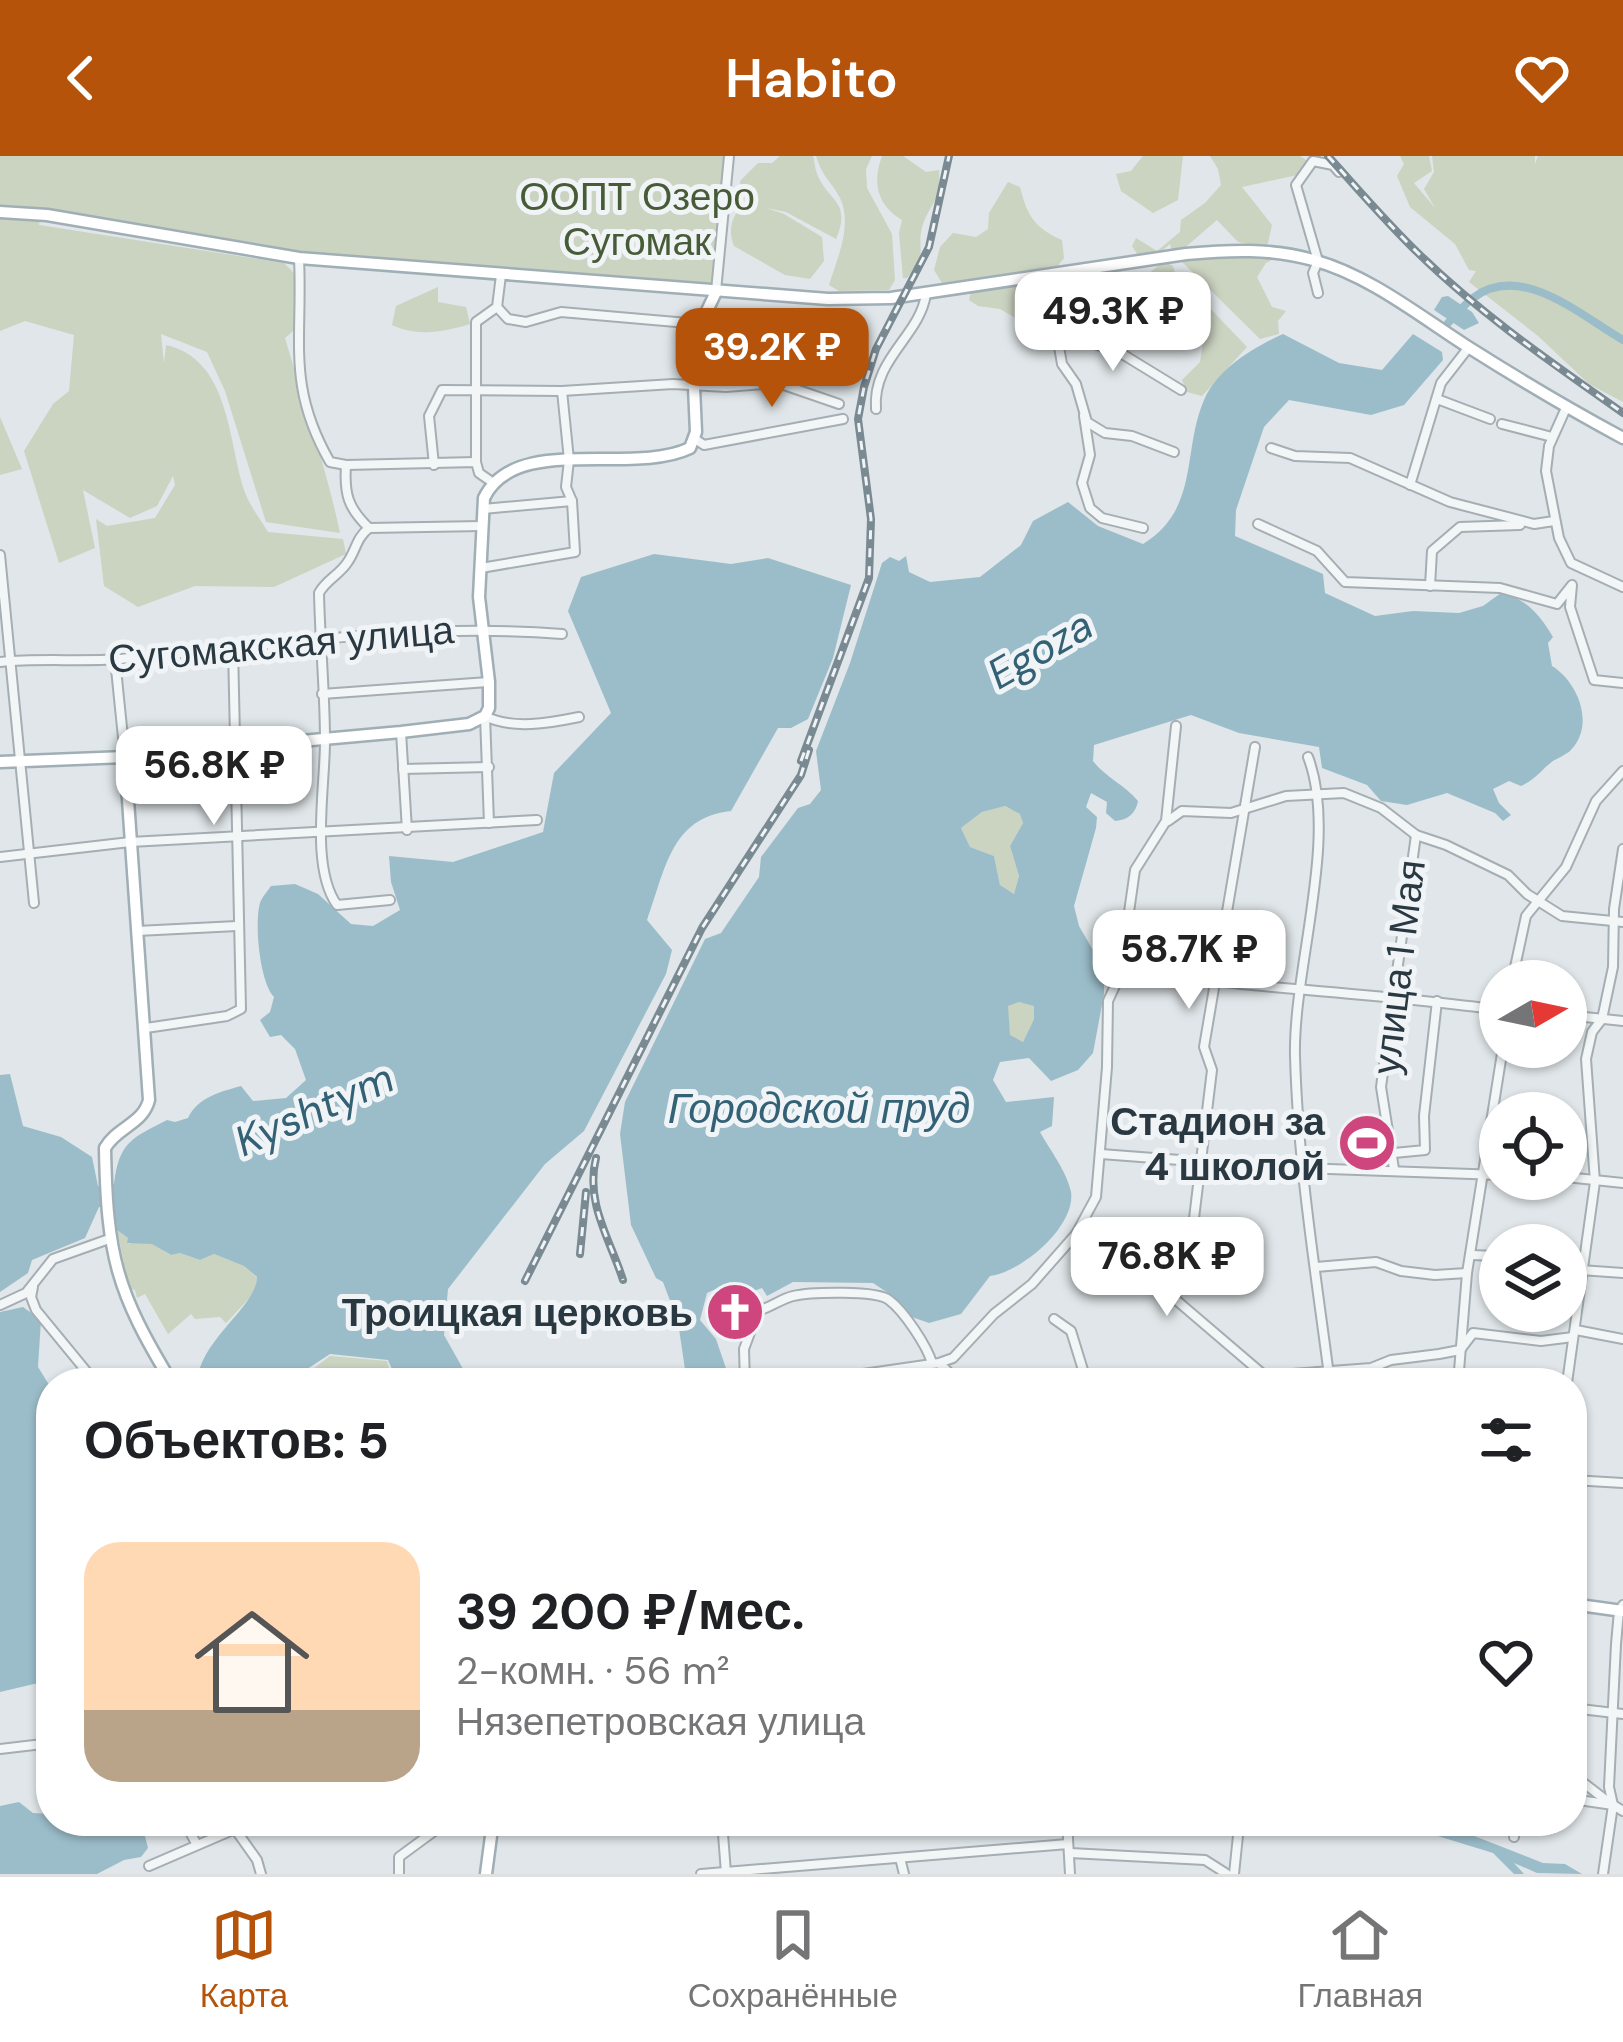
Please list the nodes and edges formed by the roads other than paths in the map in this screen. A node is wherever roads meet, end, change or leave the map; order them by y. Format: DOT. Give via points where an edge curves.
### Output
graph roads {
  1 [pos="729,156"];
  2 [pos="1313,158"];
  3 [pos="1339,172"];
  4 [pos="0,212"];
  5 [pos="299,258"];
  6 [pos="1318,261"];
  7 [pos="1073,272"];
  8 [pos="501,275"];
  9 [pos="716,292"];
  10 [pos="1318,292"];
  11 [pos="926,294"];
  12 [pos="1056,300"];
  13 [pos="497,307"];
  14 [pos="699,324"];
  15 [pos="1058,332"];
  16 [pos="1032,337"];
  17 [pos="1469,347"];
  18 [pos="692,385"];
  19 [pos="1181,390"];
  20 [pos="562,391"];
  21 [pos="474,392"];
  22 [pos="1437,399"];
  23 [pos="839,404"];
  24 [pos="1566,408"];
  25 [pos="876,409"];
  26 [pos="1084,415"];
  27 [pos="843,419"];
  28 [pos="1490,419"];
  29 [pos="1502,424"];
  30 [pos="1552,436"];
  31 [pos="1623,438"];
  32 [pos="694,439"];
  33 [pos="1271,448"];
  34 [pos="1174,452"];
  35 [pos="569,460"];
  36 [pos="476,462"];
  37 [pos="346,465"];
  38 [pos="434,465"];
  39 [pos="492,482"];
  40 [pos="1410,485"];
  41 [pos="572,501"];
  42 [pos="483,509"];
  43 [pos="1554,521"];
  44 [pos="1258,524"];
  45 [pos="1534,524"];
  46 [pos="482,526"];
  47 [pos="369,528"];
  48 [pos="1142,528"];
  49 [pos="0,560"];
  50 [pos="479,569"];
  51 [pos="1583,569"];
  52 [pos="1572,585"];
  53 [pos="1430,586"];
  54 [pos="1623,587"];
  55 [pos="482,628"];
  56 [pos="562,634"];
  57 [pos="320,638"];
  58 [pos="233,647"];
  59 [pos="115,659"];
  60 [pos="5,662"];
  61 [pos="489,682"];
  62 [pos="1623,683"];
  63 [pos="322,694"];
  64 [pos="485,716"];
  65 [pos="579,717"];
  66 [pos="1176,725"];
  67 [pos="401,732"];
  68 [pos="325,739"];
  69 [pos="233,744"];
  70 [pos="1255,747"];
  71 [pos="125,757"];
  72 [pos="1308,758"];
  73 [pos="0,762"];
  74 [pos="17,762"];
  75 [pos="489,767"];
  76 [pos="403,769"];
  77 [pos="1623,771"];
  78 [pos="1317,794"];
  79 [pos="1246,810"];
  80 [pos="537,820"];
  81 [pos="1166,821"];
  82 [pos="489,824"];
  83 [pos="322,830"];
  84 [pos="407,830"];
  85 [pos="1416,836"];
  86 [pos="236,838"];
  87 [pos="130,842"];
  88 [pos="1623,849"];
  89 [pos="27,853"];
  90 [pos="0,857"];
  91 [pos="390,900"];
  92 [pos="1539,900"];
  93 [pos="34,903"];
  94 [pos="1619,924"];
  95 [pos="237,926"];
  96 [pos="137,931"];
  97 [pos="1516,960"];
  98 [pos="1120,975"];
  99 [pos="1217,982"];
  100 [pos="1299,988"];
  101 [pos="1394,999"];
  102 [pos="1437,1001"];
  103 [pos="1479,1007"];
  104 [pos="1587,1017"];
  105 [pos="1602,1018"];
  106 [pos="1623,1021"];
  107 [pos="146,1028"];
  108 [pos="1394,1153"];
  109 [pos="1101,1154"];
  110 [pos="1201,1161"];
  111 [pos="1301,1166"];
  112 [pos="1394,1169"];
  113 [pos="1479,1175"];
  114 [pos="1587,1181"];
  115 [pos="1595,1182"];
  116 [pos="1623,1183"];
  117 [pos="1480,1200"];
  118 [pos="1076,1234"];
  119 [pos="110,1239"];
  120 [pos="1587,1253"];
  121 [pos="1470,1255"];
  122 [pos="1479,1255"];
  123 [pos="1316,1267"];
  124 [pos="1587,1271"];
  125 [pos="1467,1273"];
  126 [pos="1623,1273"];
  127 [pos="1161,1284"];
  128 [pos="34,1286"];
  129 [pos="4,1303"];
  130 [pos="1054,1319"];
  131 [pos="1575,1334"];
  132 [pos="1623,1340"];
  133 [pos="1460,1350"];
  134 [pos="953,1358"];
  135 [pos="935,1364"];
  136 [pos="84,1368"];
  137 [pos="164,1368"];
  138 [pos="745,1368"];
  139 [pos="907,1368"];
  140 [pos="942,1368"];
  141 [pos="952,1368"];
  142 [pos="1082,1368"];
  143 [pos="1256,1368"];
  144 [pos="1328,1368"];
  145 [pos="1371,1368"];
  146 [pos="1459,1368"];
  147 [pos="1569,1368"];
  148 [pos="1587,1481"];
  149 [pos="1623,1483"];
  150 [pos="1587,1606"];
  151 [pos="1622,1609"];
  152 [pos="1587,1710"];
  153 [pos="1618,1714"];
  154 [pos="36,1745"];
  155 [pos="0,1749"];
  156 [pos="1587,1786"];
  157 [pos="1587,1801"];
  158 [pos="1612,1805"];
  159 [pos="1623,1811"];
  160 [pos="192,1836"];
  161 [pos="215,1836"];
  162 [pos="244,1836"];
  163 [pos="428,1836"];
  164 [pos="491,1836"];
  165 [pos="723,1836"];
  166 [pos="1068,1836"];
  167 [pos="1237,1836"];
  168 [pos="197,1845"];
  169 [pos="1069,1848"];
  170 [pos="900,1858"];
  171 [pos="148,1866"];
  172 [pos="726,1873"];
  173 [pos="261,1874"];
  174 [pos="399,1874"];
  175 [pos="486,1874"];
  176 [pos="701,1874"];
  177 [pos="904,1874"];
  178 [pos="1070,1874"];
  179 [pos="1230,1874"];
  180 [pos="1603,1874"];
  1 -- 9 [label="street"];
  2 -- 3 [label="street"];
  2 -- 6 [label="street" via="1296,185"];
  4 -- 5 [label="main road"];
  5 -- 8 [label="main road"];
  5 -- 37 [label="street" via="302,404 330,462"];
  6 -- 7 [label="main road" via="1228,250"];
  6 -- 10 [label="street"];
  6 -- 17 [label="main road"];
  7 -- 11 [label="main road"];
  7 -- 12 [label="street"];
  8 -- 9 [label="main road"];
  8 -- 13 [label="street"];
  9 -- 11 [label="main road" via="865,300"];
  9 -- 14 [label="main road"];
  11 -- 25 [label="street" via="880,377"];
  12 -- 15 [label="street"];
  12 -- 16 [label="street"];
  13 -- 14 [label="street" via="526,322 561,312"];
  13 -- 21 [label="street" via="476,322"];
  14 -- 18 [label="main road"];
  15 -- 19 [label="street" via="1119,352"];
  15 -- 26 [label="street"];
  17 -- 22 [label="street"];
  17 -- 24 [label="main road"];
  18 -- 20 [label="street"];
  18 -- 23 [label="street" via="778,383"];
  18 -- 32 [label="main road"];
  20 -- 21 [label="street"];
  20 -- 35 [label="street"];
  21 -- 36 [label="street"];
  21 -- 38 [label="street" via="442,390 429,416"];
  22 -- 28 [label="street"];
  22 -- 40 [label="street"];
  24 -- 30 [label="street"];
  24 -- 31 [label="main road"];
  26 -- 34 [label="street" via="1095,429"];
  26 -- 48 [label="street" via="1090,455 1082,483 1090,508"];
  27 -- 32 [label="street" via="704,445"];
  29 -- 30 [label="street"];
  30 -- 43 [label="street" via="1546,471"];
  32 -- 35 [label="main road" via="678,453"];
  33 -- 40 [label="street" via="1350,458"];
  35 -- 39 [label="main road" via="531,463"];
  35 -- 41 [label="street"];
  36 -- 38 [label="street"];
  36 -- 39 [label="street"];
  37 -- 38 [label="street"];
  37 -- 47 [label="street" via="351,511"];
  39 -- 42 [label="main road"];
  40 -- 45 [label="street"];
  41 -- 42 [label="street"];
  41 -- 50 [label="street" via="575,552"];
  42 -- 46 [label="main road"];
  43 -- 45 [label="street"];
  43 -- 51 [label="street" via="1571,562"];
  44 -- 53 [label="street" via="1317,550 1345,582"];
  45 -- 53 [label="street" via="1460,527 1432,551"];
  46 -- 47 [label="street"];
  46 -- 50 [label="main road"];
  47 -- 57 [label="street" via="343,570 321,586"];
  49 -- 60 [label="street"];
  50 -- 55 [label="main road"];
  51 -- 52 [label="street"];
  51 -- 54 [label="street"];
  52 -- 53 [label="street" via="1557,604 1500,588"];
  52 -- 62 [label="street" via="1570,607 1594,680"];
  55 -- 56 [label="street, Сугомакская улица"];
  55 -- 57 [label="street, Сугомакская улица"];
  55 -- 61 [label="main road"];
  57 -- 58 [label="street, Сугомакская улица"];
  57 -- 63 [label="street"];
  58 -- 59 [label="street, Сугомакская улица"];
  58 -- 69 [label="street"];
  59 -- 60 [label="street, Сугомакская улица"];
  59 -- 71 [label="street"];
  60 -- 74 [label="street"];
  61 -- 63 [label="street"];
  61 -- 64 [label="main road"];
  63 -- 68 [label="street"];
  64 -- 65 [label="street" via="546,724"];
  64 -- 67 [label="main road"];
  64 -- 75 [label="street"];
  66 -- 81 [label="street"];
  67 -- 68 [label="main road"];
  67 -- 76 [label="street"];
  68 -- 69 [label="main road"];
  68 -- 83 [label="street"];
  69 -- 71 [label="main road"];
  69 -- 86 [label="street"];
  70 -- 79 [label="street"];
  71 -- 74 [label="main road"];
  71 -- 87 [label="main road"];
  72 -- 78 [label="street"];
  73 -- 74 [label="main road"];
  74 -- 89 [label="street"];
  75 -- 76 [label="street"];
  75 -- 82 [label="street"];
  76 -- 84 [label="street"];
  77 -- 92 [label="street" via="1596,801 1566,867"];
  78 -- 79 [label="street"];
  78 -- 85 [label="street" via="1362,798"];
  78 -- 100 [label="street"];
  79 -- 81 [label="street" via="1182,811"];
  79 -- 99 [label="street"];
  80 -- 82 [label="street"];
  81 -- 98 [label="street" via="1135,870"];
  82 -- 84 [label="street"];
  83 -- 84 [label="street"];
  83 -- 86 [label="street"];
  83 -- 91 [label="street" via="327,891 337,905"];
  85 -- 92 [label="street" via="1508,874"];
  85 -- 101 [label="street, улица 1 Мая"];
  86 -- 87 [label="street"];
  86 -- 95 [label="street"];
  87 -- 89 [label="street"];
  87 -- 96 [label="main road"];
  88 -- 94 [label="street"];
  89 -- 90 [label="street"];
  89 -- 93 [label="street"];
  92 -- 94 [label="street" via="1562,916"];
  92 -- 97 [label="street" via="1522,924"];
  94 -- 105 [label="street"];
  95 -- 96 [label="street"];
  95 -- 107 [label="street" via="241,1009"];
  96 -- 107 [label="main road"];
  98 -- 99 [label="street" via="1151,971"];
  98 -- 109 [label="street" via="1108,1001"];
  99 -- 100 [label="street"];
  99 -- 110 [label="street" via="1204,1047 1212,1070"];
  100 -- 101 [label="street"];
  100 -- 111 [label="street"];
  101 -- 102 [label="street"];
  101 -- 108 [label="street, улица 1 Мая" via="1381,1087"];
  102 -- 103 [label="street"];
  102 -- 108 [label="street" via="1425,1150"];
  104 -- 105 [label="street"];
  105 -- 106 [label="street"];
  105 -- 115 [label="street" via="1585,1069"];
  107 -- 119 [label="main road" via="148,1104 108,1142"];
  108 -- 112 [label="street, улица 1 Мая"];
  109 -- 110 [label="street"];
  109 -- 118 [label="street" via="1096,1197"];
  110 -- 111 [label="street"];
  110 -- 127 [label="street" via="1191,1243"];
  111 -- 112 [label="street"];
  111 -- 123 [label="street"];
  112 -- 113 [label="street"];
  114 -- 115 [label="street"];
  115 -- 116 [label="street"];
  115 -- 120 [label="street"];
  117 -- 121 [label="street"];
  118 -- 127 [label="street"];
  118 -- 134 [label="street"];
  119 -- 128 [label="street" via="53,1258"];
  119 -- 137 [label="main road" via="127,1303"];
  121 -- 122 [label="street"];
  121 -- 125 [label="street"];
  123 -- 125 [label="street" via="1376,1262"];
  123 -- 144 [label="street"];
  124 -- 126 [label="street"];
  125 -- 133 [label="street"];
  127 -- 143 [label="street"];
  128 -- 129 [label="street"];
  128 -- 136 [label="street" via="36,1310"];
  130 -- 142 [label="street" via="1071,1331"];
  131 -- 132 [label="street"];
  131 -- 133 [label="street" via="1541,1341 1473,1334"];
  131 -- 147 [label="street"];
  133 -- 145 [label="street"];
  133 -- 146 [label="street"];
  134 -- 135 [label="street"];
  134 -- 141 [label="street"];
  135 -- 138 [label="street" via="919,1334 875,1294 790,1296 758,1311"];
  135 -- 139 [label="street"];
  135 -- 140 [label="street"];
  148 -- 149 [label="street"];
  150 -- 151 [label="main road"];
  151 -- 153 [label="street"];
  152 -- 153 [label="street"];
  153 -- 158 [label="street"];
  154 -- 155 [label="street"];
  156 -- 158 [label="street"];
  157 -- 158 [label="street"];
  158 -- 159 [label="street"];
  158 -- 180 [label="street"];
  160 -- 168 [label="street"];
  161 -- 168 [label="street"];
  162 -- 173 [label="street"];
  163 -- 174 [label="street" via="399,1857"];
  164 -- 175 [label="main road"];
  165 -- 172 [label="street"];
  166 -- 169 [label="street"];
  167 -- 179 [label="street"];
  168 -- 171 [label="street"];
  169 -- 170 [label="street"];
  169 -- 178 [label="street"];
  169 -- 179 [label="street" via="1205,1859"];
  170 -- 172 [label="street"];
  170 -- 177 [label="street"];
  172 -- 176 [label="street"];
}
